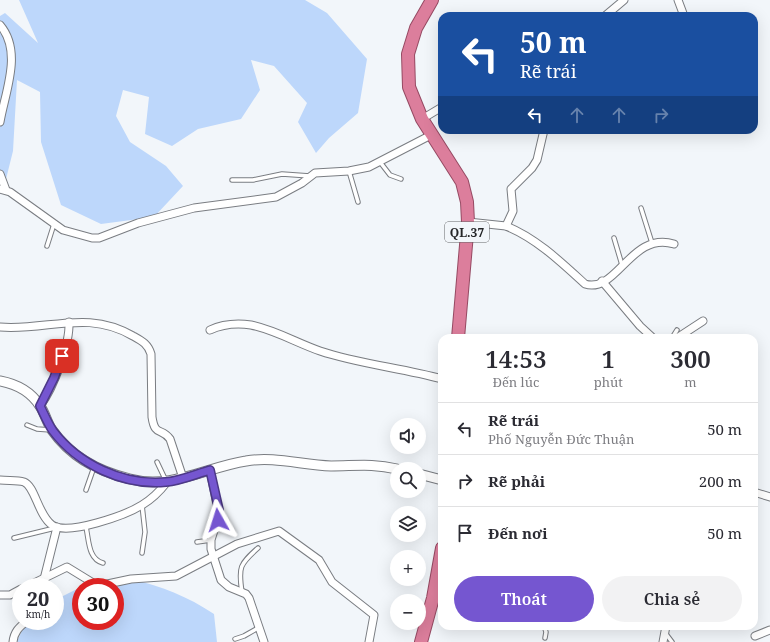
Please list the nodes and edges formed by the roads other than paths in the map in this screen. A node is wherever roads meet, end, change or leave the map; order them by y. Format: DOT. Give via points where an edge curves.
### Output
graph roads {
  1 [pos="432,0"];
  2 [pos="624,0"];
  3 [pos="678,0"];
  4 [pos="610,12"];
  5 [pos="682,12"];
  6 [pos="0,25"];
  7 [pos="438,109"];
  8 [pos="422,119"];
  9 [pos="0,122"];
  10 [pos="433,134"];
  11 [pos="543,134"];
  12 [pos="380,162"];
  13 [pos="349,171"];
  14 [pos="0,174"];
  15 [pos="310,176"];
  16 [pos="232,180"];
  17 [pos="401,180"];
  18 [pos="3,190"];
  19 [pos="358,202"];
  20 [pos="640,208"];
  21 [pos="468,222"];
  22 [pos="55,224"];
  23 [pos="506,226"];
  24 [pos="614,238"];
  25 [pos="652,243"];
  26 [pos="674,244"];
  27 [pos="47,246"];
  28 [pos="622,266"];
  29 [pos="602,281"];
  30 [pos="703,321"];
  31 [pos="69,322"];
  32 [pos="0,327"];
  33 [pos="210,330"];
  34 [pos="677,330"];
  35 [pos="458,334"];
  36 [pos="649,334"];
  37 [pos="674,334"];
  38 [pos="683,334"];
  39 [pos="438,378"];
  40 [pos="0,381"];
  41 [pos="40,406"];
  42 [pos="27,425"];
  43 [pos="52,430"];
  44 [pos="157,462"];
  45 [pos="94,467"];
  46 [pos="390,468"];
  47 [pos="210,470"];
  48 [pos="426,476"];
  49 [pos="183,478"];
  50 [pos="438,479"];
  51 [pos="0,480"];
  52 [pos="167,482"];
  53 [pos="86,490"];
  54 [pos="758,493"];
  55 [pos="770,497"];
  56 [pos="142,505"];
  57 [pos="86,526"];
  58 [pos="57,527"];
  59 [pos="14,538"];
  60 [pos="211,540"];
  61 [pos="197,542"];
  62 [pos="258,548"];
  63 [pos="142,553"];
  64 [pos="214,556"];
  65 [pos="103,563"];
  66 [pos="44,578"];
  67 [pos="242,592"];
  68 [pos="12,594"];
  69 [pos="0,595"];
  70 [pos="437,596"];
  71 [pos="258,628"];
  72 [pos="17,630"];
  73 [pos="545,630"];
  74 [pos="666,630"];
  75 [pos="770,630"];
  76 [pos="666,634"];
  77 [pos="755,636"];
  78 [pos="545,638"];
  79 [pos="234,639"];
  80 [pos="12,642"];
  81 [pos="264,642"];
  82 [pos="369,642"];
  83 [pos="421,642"];
  84 [pos="663,642"];
  85 [pos="672,642"];
  1 -- 8 [label="highway, QL.37" via="416,28 408,54 409,87"];
  2 -- 4 [label="street"];
  3 -- 5 [label="street"];
  6 -- 9 [label="street" via="5,31 12,56"];
  7 -- 8 [label="street"];
  8 -- 10 [label="highway, QL.37"];
  10 -- 12 [label="street"];
  10 -- 21 [label="highway, QL.37" via="462,182"];
  11 -- 23 [label="street" via="537,160 511,189 513,211"];
  12 -- 13 [label="street"];
  12 -- 17 [label="lane" via="390,175"];
  13 -- 15 [label="street" via="318,172"];
  13 -- 19 [label="lane"];
  14 -- 18 [label="street"];
  15 -- 16 [label="lane" via="282,174 253,180"];
  15 -- 22 [label="street" via="276,197 184,210 138,223 99,238 70,232"];
  18 -- 22 [label="street"];
  20 -- 25 [label="lane"];
  21 -- 23 [label="street"];
  21 -- 35 [label="highway, QL.37"];
  22 -- 27 [label="lane"];
  23 -- 29 [label="street" via="534,241 585,284 591,285"];
  24 -- 28 [label="lane"];
  25 -- 26 [label="street" via="662,241"];
  25 -- 28 [label="street"];
  28 -- 29 [label="street"];
  29 -- 36 [label="street"];
  30 -- 38 [label="street"];
  31 -- 32 [label="street" via="30,328"];
  31 -- 41 [label="street" via="66,345"];
  31 -- 49 [label="street" via="85,321 120,328 149,347 153,427 170,439"];
  33 -- 39 [label="street" via="234,324 265,328 320,351"];
  34 -- 37 [label="lane"];
  40 -- 41 [label="street" via="19,387"];
  41 -- 43 [label="street"];
  42 -- 43 [label="lane" via="40,430"];
  43 -- 45 [label="street" via="74,453"];
  44 -- 52 [label="lane"];
  45 -- 52 [label="street" via="131,480"];
  45 -- 53 [label="lane"];
  46 -- 47 [label="street" via="357,464 331,466 260,459"];
  47 -- 49 [label="street"];
  47 -- 60 [label="street" via="219,515"];
  48 -- 50 [label="street"];
  49 -- 52 [label="street"];
  51 -- 58 [label="street" via="24,482 29,485 40,511 51,525"];
  52 -- 56 [label="street" via="154,497"];
  54 -- 55 [label="street"];
  56 -- 57 [label="street"];
  56 -- 63 [label="lane" via="145,532"];
  57 -- 58 [label="street"];
  57 -- 65 [label="lane" via="92,555 95,560"];
  58 -- 59 [label="lane"];
  58 -- 66 [label="street"];
  60 -- 61 [label="lane"];
  60 -- 64 [label="street"];
  62 -- 67 [label="lane" via="241,566"];
  64 -- 66 [label="street" via="176,576 131,579 98,586 67,567"];
  64 -- 67 [label="street" via="221,580 229,587"];
  64 -- 82 [label="street" via="237,544 279,531 319,560 332,582 374,615"];
  67 -- 71 [label="street" via="249,598"];
  68 -- 69 [label="street"];
  70 -- 83 [label="highway"];
  71 -- 79 [label="lane"];
  71 -- 81 [label="street"];
  72 -- 80 [label="street"];
  73 -- 78 [label="lane"];
  74 -- 76 [label="street"];
  75 -- 77 [label="street"];
  76 -- 84 [label="street"];
  76 -- 85 [label="lane"];
}
